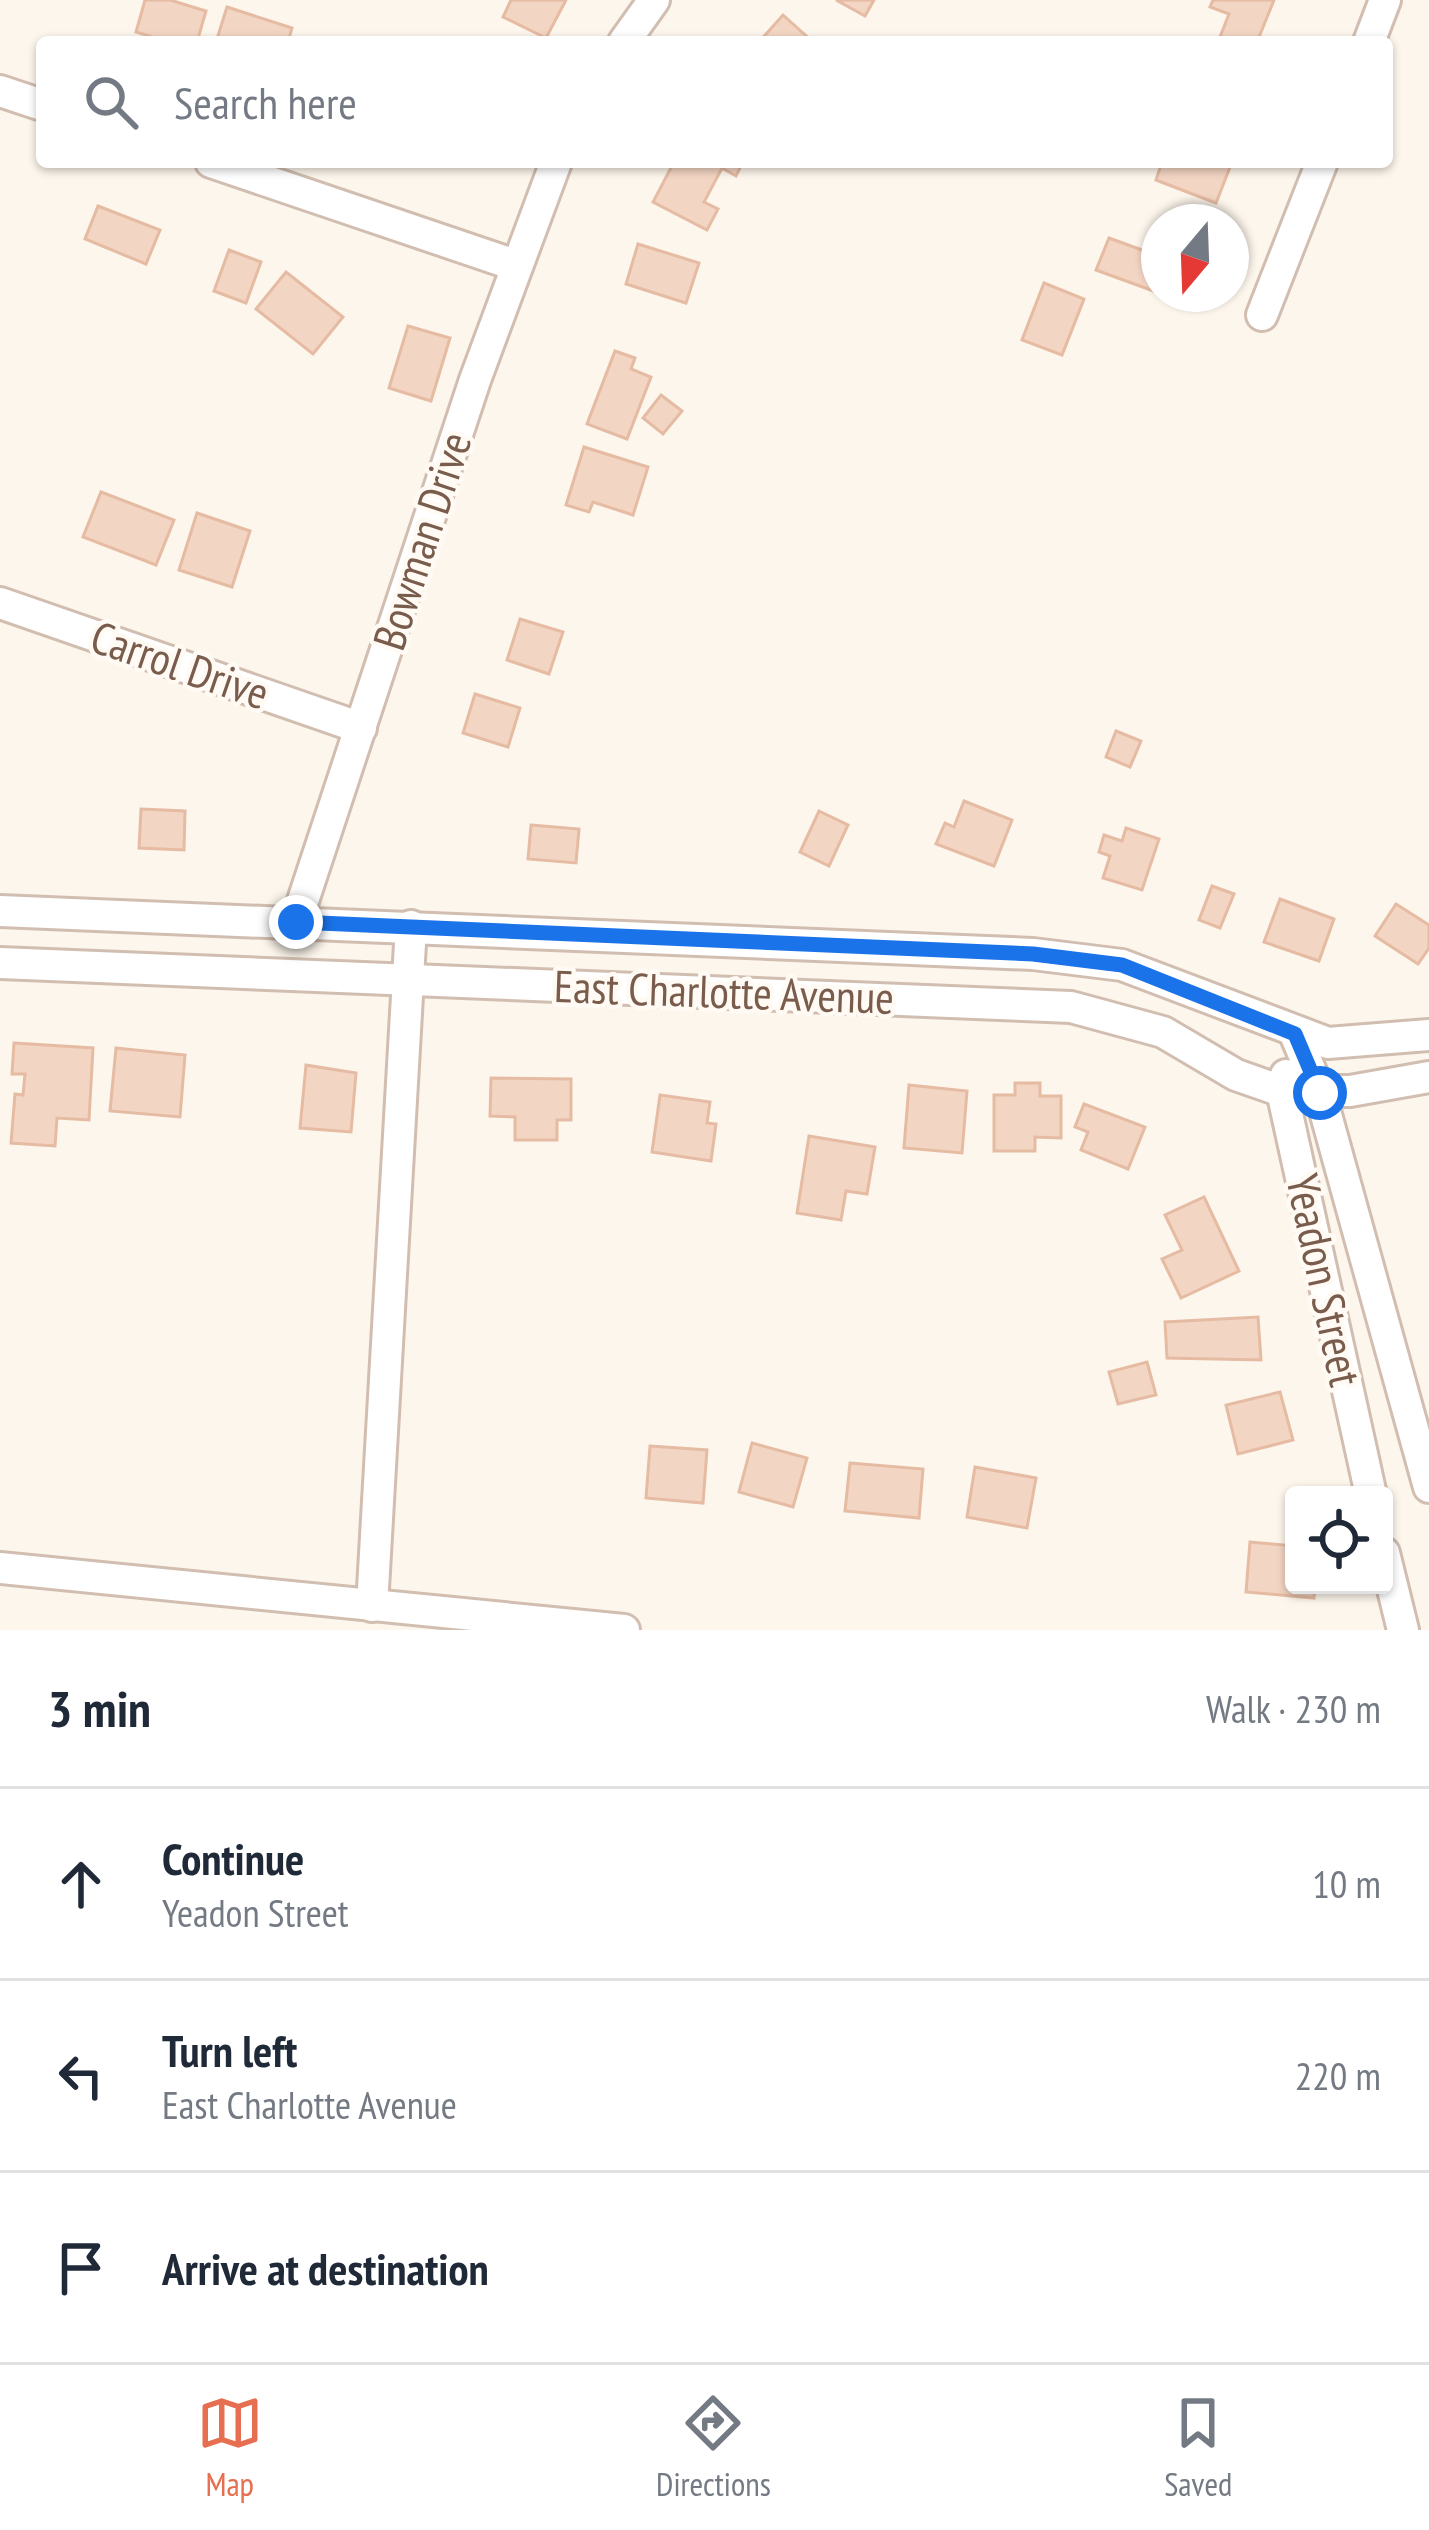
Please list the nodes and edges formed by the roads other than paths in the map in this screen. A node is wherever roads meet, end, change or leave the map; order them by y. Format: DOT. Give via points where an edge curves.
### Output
graph roads {
  1 [pos="654,0"];
  2 [pos="1385,0"];
  3 [pos="628,36"];
  4 [pos="1371,36"];
  5 [pos="0,91"];
  6 [pos="36,103"];
  7 [pos="229,168"];
  8 [pos="554,168"];
  9 [pos="1320,168"];
  10 [pos="515,265"];
  11 [pos="1262,315"];
  12 [pos="0,602"];
  13 [pos="361,728"];
  14 [pos="0,911"];
  15 [pos="296,922"];
  16 [pos="411,926"];
  17 [pos="0,963"];
  18 [pos="408,979"];
  19 [pos="1295,1034"];
  20 [pos="1429,1035"];
  21 [pos="1429,1077"];
  22 [pos="1282,1091"];
  23 [pos="1320,1093"];
  24 [pos="1369,1486"];
  25 [pos="1429,1487"];
  26 [pos="0,1568"];
  27 [pos="1393,1589"];
  28 [pos="372,1606"];
  29 [pos="624,1630"];
  30 [pos="1403,1630"];
  1 -- 3 [label="street"];
  2 -- 4 [label="street"];
  5 -- 6 [label="street"];
  7 -- 10 [label="street"];
  8 -- 10 [label="street, Bowman Drive"];
  9 -- 11 [label="street"];
  10 -- 13 [label="street, Bowman Drive"];
  12 -- 13 [label="street, Carrol Drive"];
  13 -- 15 [label="street, Bowman Drive"];
  14 -- 15 [label="street, East Charlotte Avenue"];
  15 -- 16 [label="street, East Charlotte Avenue"];
  16 -- 18 [label="street"];
  16 -- 19 [label="street, East Charlotte Avenue" via="1079,958 1122,965"];
  17 -- 18 [label="street, East Charlotte Avenue"];
  18 -- 22 [label="street, East Charlotte Avenue" via="1071,1007 1163,1032 1236,1075"];
  18 -- 28 [label="street"];
  19 -- 20 [label="street, East Charlotte Avenue" via="1328,1043"];
  19 -- 22 [label="street, Yeadon Street"];
  19 -- 23 [label="street, Yeadon Street"];
  21 -- 23 [label="street, East Charlotte Avenue"];
  22 -- 23 [label="street, East Charlotte Avenue"];
  22 -- 24 [label="street, Yeadon Street"];
  23 -- 25 [label="street, Yeadon Street"];
  26 -- 28 [label="street"];
  27 -- 30 [label="street"];
  28 -- 29 [label="street"];
}
